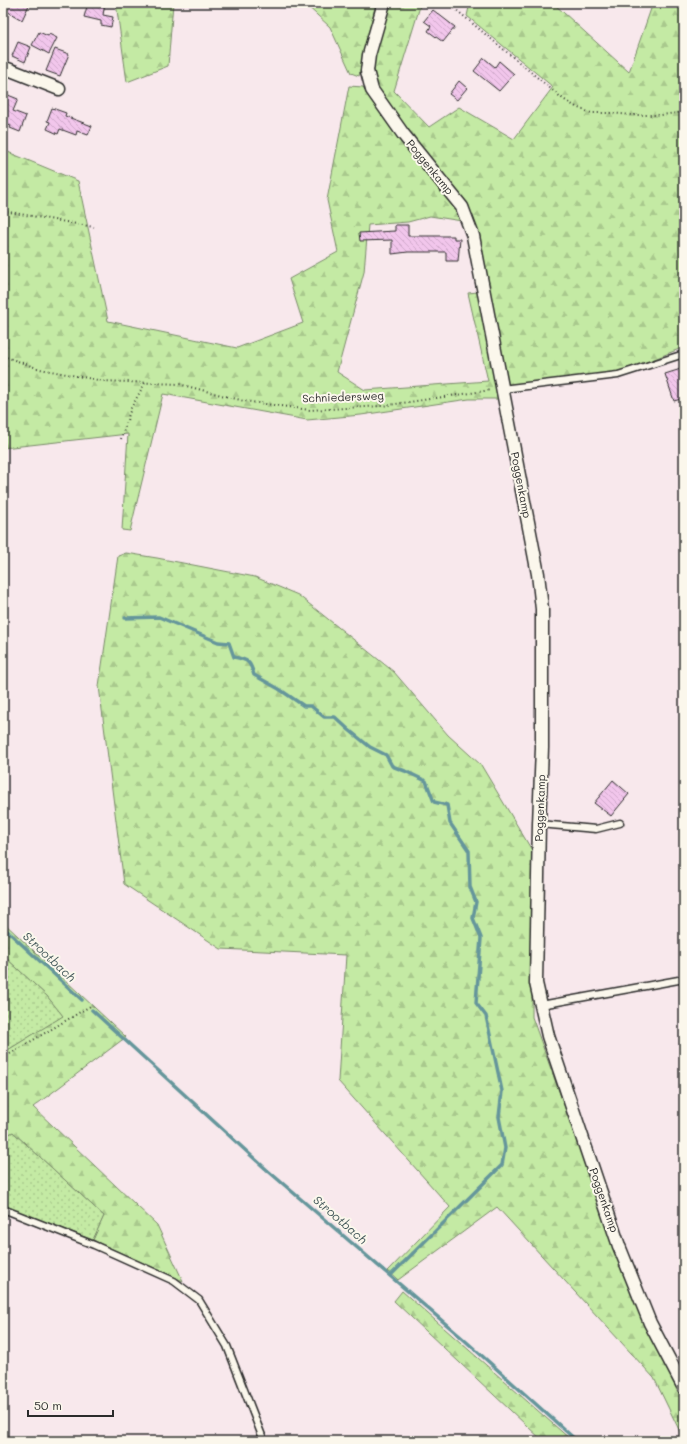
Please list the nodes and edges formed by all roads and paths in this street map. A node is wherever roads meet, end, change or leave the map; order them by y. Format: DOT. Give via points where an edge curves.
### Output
graph roads {
  1 [pos="384,3"];
  2 [pos="448,3"];
  3 [pos="3,67"];
  4 [pos="59,89"];
  5 [pos="684,112"];
  6 [pos="3,211"];
  7 [pos="94,226"];
  8 [pos="684,354"];
  9 [pos="3,356"];
  10 [pos="145,383"];
  11 [pos="502,389"];
  12 [pos="121,439"];
  13 [pos="620,823"];
  14 [pos="539,824"];
  15 [pos="684,979"];
  16 [pos="92,1004"];
  17 [pos="541,1005"];
  18 [pos="3,1058"];
  19 [pos="3,1209"];
  20 [pos="684,1388"];
  21 [pos="264,1441"];
  1 -- 11 [label="street, Poggenkamp" via="369,55 367,71 372,90 403,134 462,206 473,236"];
  2 -- 5 [label="path" via="576,108 591,113 631,115"];
  3 -- 4 [label="street"];
  6 -- 7 [label="path"];
  8 -- 11 [label="lane" via="618,375"];
  9 -- 10 [label="path, Schniedersweg" via="40,369 79,377"];
  10 -- 11 [label="path, Schniedersweg" via="179,384 244,401 310,410 382,406"];
  10 -- 12 [label="path" via="131,408"];
  11 -- 14 [label="street, Poggenkamp" via="538,574 542,609"];
  13 -- 14 [label="lane" via="596,830"];
  14 -- 17 [label="street, Poggenkamp" via="536,983"];
  15 -- 17 [label="lane"];
  16 -- 18 [label="path"];
  17 -- 20 [label="street, Poggenkamp" via="548,1036 619,1246 650,1323"];
  19 -- 21 [label="lane" via="94,1245 174,1281 199,1300 227,1346"];
}
